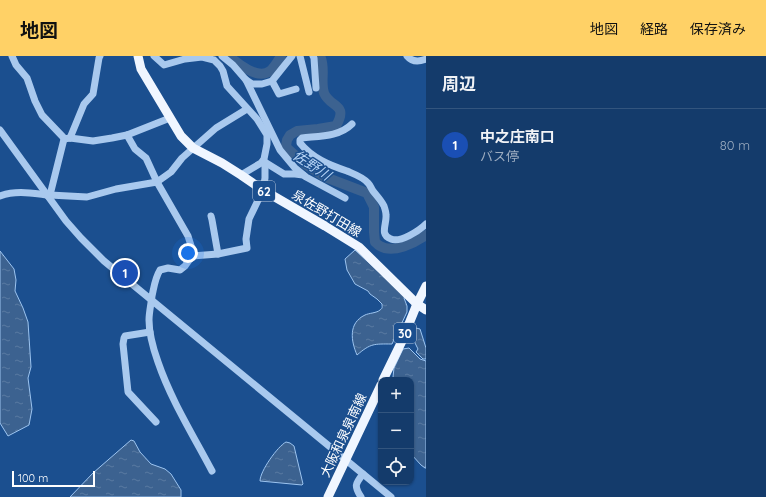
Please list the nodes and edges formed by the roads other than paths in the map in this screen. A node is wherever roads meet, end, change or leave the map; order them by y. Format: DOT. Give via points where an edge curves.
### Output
graph roads {
  1 [pos="12,56"];
  2 [pos="100,56"];
  3 [pos="138,56"];
  4 [pos="154,56"];
  5 [pos="222,56"];
  6 [pos="292,56"];
  7 [pos="300,56"];
  8 [pos="313,56"];
  9 [pos="407,56"];
  10 [pos="204,57"];
  11 [pos="426,59"];
  12 [pos="315,75"];
  13 [pos="306,78"];
  14 [pos="246,80"];
  15 [pos="272,81"];
  16 [pos="316,88"];
  17 [pos="296,89"];
  18 [pos="309,92"];
  19 [pos="247,109"];
  20 [pos="170,118"];
  21 [pos="352,124"];
  22 [pos="0,130"];
  23 [pos="127,135"];
  24 [pos="270,135"];
  25 [pos="67,139"];
  26 [pos="193,148"];
  27 [pos="264,162"];
  28 [pos="241,175"];
  29 [pos="304,175"];
  30 [pos="157,182"];
  31 [pos="264,190"];
  32 [pos="0,196"];
  33 [pos="48,196"];
  34 [pos="345,198"];
  35 [pos="210,216"];
  36 [pos="426,224"];
  37 [pos="218,254"];
  38 [pos="192,256"];
  39 [pos="426,286"];
  40 [pos="152,300"];
  41 [pos="417,304"];
  42 [pos="426,310"];
  43 [pos="150,332"];
  44 [pos="384,377"];
  45 [pos="378,391"];
  46 [pos="156,422"];
  47 [pos="212,471"];
  48 [pos="363,474"];
  49 [pos="328,497"];
  50 [pos="361,497"];
  51 [pos="391,497"];
  1 -- 25 [label="street" via="27,78 42,115"];
  2 -- 25 [label="street" via="93,94 84,104"];
  3 -- 20 [label="main road, 泉佐野打田線 / 62" via="142,69"];
  4 -- 10 [label="street" via="164,65"];
  5 -- 14 [label="street"];
  6 -- 15 [label="street"];
  7 -- 13 [label="street"];
  8 -- 12 [label="street"];
  9 -- 11 [label="street" via="415,61"];
  10 -- 19 [label="street" via="214,60 220,66 227,86"];
  12 -- 13 [label="street"];
  12 -- 16 [label="street"];
  13 -- 18 [label="street"];
  14 -- 15 [label="street" via="252,84"];
  14 -- 24 [label="street"];
  15 -- 17 [label="street" via="279,94"];
  19 -- 24 [label="street"];
  19 -- 26 [label="street" via="216,128"];
  20 -- 23 [label="street"];
  20 -- 26 [label="main road, 泉佐野打田線 / 62" via="181,136"];
  21 -- 36 [label="street" via="340,133 302,138 300,143 305,150 325,163 368,182 384,206 384,235 388,238 400,240"];
  22 -- 33 [label="street"];
  23 -- 25 [label="street" via="93,141"];
  23 -- 30 [label="street" via="135,149 146,158"];
  24 -- 27 [label="street"];
  24 -- 29 [label="street" via="295,168"];
  25 -- 33 [label="street"];
  26 -- 28 [label="main road, 泉佐野打田線 / 62"];
  26 -- 30 [label="street" via="171,172"];
  27 -- 28 [label="street"];
  27 -- 29 [label="street" via="284,174"];
  27 -- 31 [label="street"];
  28 -- 31 [label="main road, 泉佐野打田線 / 62"];
  29 -- 34 [label="street"];
  30 -- 33 [label="street" via="87,197"];
  30 -- 38 [label="street" via="188,236"];
  31 -- 37 [label="street" via="250,219 247,248"];
  31 -- 41 [label="main road, 泉佐野打田線 / 62" via="359,247"];
  32 -- 33 [label="street" via="22,192"];
  33 -- 40 [label="street" via="66,221 104,262"];
  35 -- 37 [label="street"];
  37 -- 38 [label="street"];
  38 -- 40 [label="street" via="180,270 160,270 156,276"];
  39 -- 41 [label="main road, 30"];
  40 -- 43 [label="street" via="148,319"];
  40 -- 48 [label="street"];
  41 -- 42 [label="main road, 泉佐野打田線 / 62"];
  41 -- 44 [label="main road, 30"];
  43 -- 46 [label="street" via="125,336 123,344 128,392"];
  43 -- 47 [label="street" via="163,377"];
  45 -- 49 [label="main road, 大阪和泉泉南線"];
  48 -- 50 [label="street" via="357,482 356,489"];
  48 -- 51 [label="street"];
}
